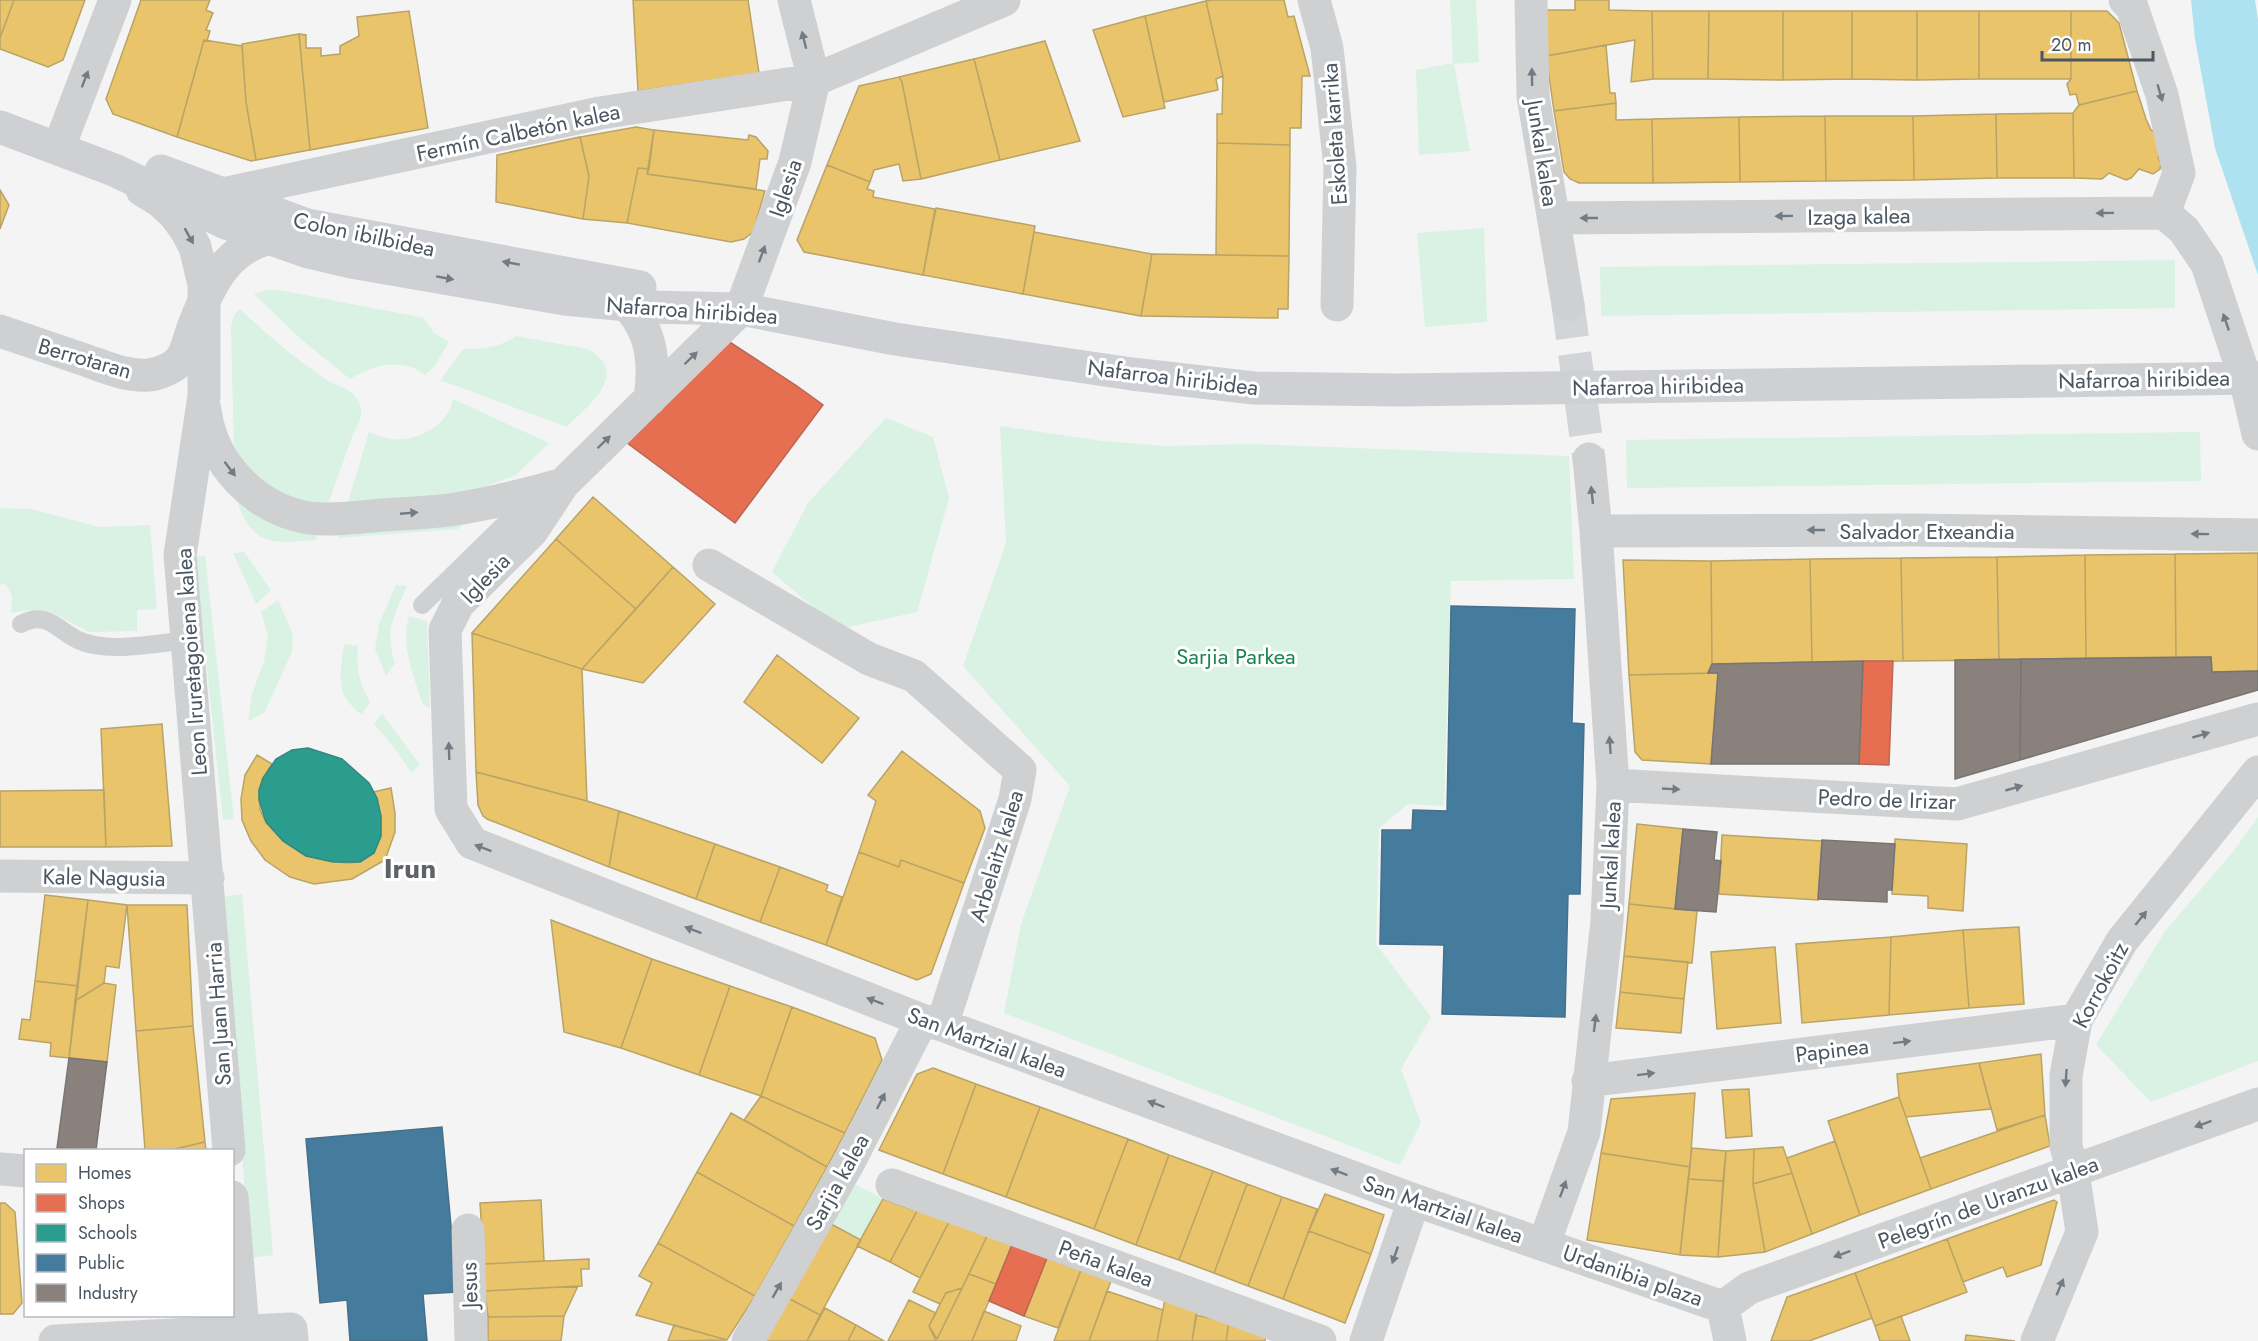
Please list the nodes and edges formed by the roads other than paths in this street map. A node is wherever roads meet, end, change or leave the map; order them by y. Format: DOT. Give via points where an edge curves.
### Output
graph roads {
  1 [pos="115,0"];
  2 [pos="794,0"];
  3 [pos="1004,0"];
  4 [pos="1314,0"];
  5 [pos="1531,0"];
  6 [pos="2125,0"];
  7 [pos="814,80"];
  8 [pos="0,110"];
  9 [pos="0,127"];
  10 [pos="64,134"];
  11 [pos="0,136"];
  12 [pos="112,174"];
  13 [pos="223,194"];
  14 [pos="2164,213"];
  15 [pos="1554,218"];
  16 [pos="267,238"];
  17 [pos="410,245"];
  18 [pos="590,278"];
  19 [pos="203,304"];
  20 [pos="1337,305"];
  21 [pos="1568,305"];
  22 [pos="628,306"];
  23 [pos="741,309"];
  24 [pos="0,331"];
  25 [pos="2252,378"];
  26 [pos="204,396"];
  27 [pos="650,399"];
  28 [pos="2258,434"];
  29 [pos="1589,459"];
  30 [pos="563,484"];
  31 [pos="1596,531"];
  32 [pos="2258,535"];
  33 [pos="709,565"];
  34 [pos="422,605"];
  35 [pos="21,624"];
  36 [pos="188,640"];
  37 [pos="2258,719"];
  38 [pos="2258,772"];
  39 [pos="1613,785"];
  40 [pos="451,809"];
  41 [pos="0,876"];
  42 [pos="208,878"];
  43 [pos="2076,1020"];
  44 [pos="932,1022"];
  45 [pos="1588,1081"];
  46 [pos="2258,1104"];
  47 [pos="229,1149"];
  48 [pos="0,1169"];
  49 [pos="24,1171"];
  50 [pos="2073,1172"];
  51 [pos="892,1185"];
  52 [pos="1414,1200"];
  53 [pos="234,1222"];
  54 [pos="468,1230"];
  55 [pos="1544,1244"];
  56 [pos="1723,1307"];
  57 [pos="64,1332"];
  58 [pos="243,1336"];
  59 [pos="180,1338"];
  60 [pos="292,1341"];
  61 [pos="471,1341"];
  62 [pos="748,1341"];
  63 [pos="1320,1341"];
  64 [pos="1366,1341"];
  65 [pos="1730,1341"];
  66 [pos="2037,1341"];
  10 -- 1 [label="street, one-way"];
  7 -- 2 [label="street, one-way"];
  3 -- 7 [label="street"];
  4 -- 20 [label="street, Eskoleta karrika" via="1328,48 1340,168"];
  15 -- 5 [label="street, Junkal kalea, one-way" via="1533,96"];
  6 -- 14 [label="street, one-way" via="2132,7 2162,95 2179,173"];
  7 -- 13 [label="street, Fermín Calbetón kalea" via="600,113"];
  23 -- 7 [label="street, Iglesia, one-way" via="795,162"];
  8 -- 10 [label="main road, Colon ibilbidea"];
  9 -- 12 [label="main road, Nafarroa hiribidea"];
  10 -- 13 [label="main road, Colon ibilbidea"];
  11 -- 12 [label="street, Leon Iruretagoiena kalea"];
  12 -- 16 [label="main road, Nafarroa hiribidea"];
  12 -- 19 [label="street, Leon Iruretagoiena kalea, one-way" via="160,201 186,230 201,266"];
  13 -- 17 [label="main road, Colon ibilbidea" via="307,225"];
  14 -- 15 [label="street, Izaga kalea, one-way"];
  25 -- 14 [label="street, one-way" via="2207,264 2184,230"];
  15 -- 21 [label="street, Junkal kalea"];
  16 -- 17 [label="street, Leon Iruretagoiena kalea" via="310,234 390,249"];
  16 -- 19 [label="street, Leon Iruretagoiena kalea" via="247,248 219,272"];
  16 -- 22 [label="main road, Nafarroa hiribidea, one-way" via="351,262 565,300"];
  18 -- 17 [label="main road, Colon ibilbidea, one-way"];
  18 -- 22 [label="street"];
  18 -- 23 [label="main road, Colon ibilbidea"];
  19 -- 24 [label="street, Berrotaran" via="181,359 166,370 148,375 121,372"];
  19 -- 26 [label="street, Leon Iruretagoiena kalea"];
  22 -- 23 [label="main road, Nafarroa hiribidea"];
  22 -- 27 [label="street" via="644,329 651,351"];
  23 -- 25 [label="main road, Nafarroa hiribidea" via="895,339 1254,388 1398,390"];
  27 -- 23 [label="street, Iglesia, one-way"];
  25 -- 28 [label="street"];
  26 -- 30 [label="street, one-way" via="214,444 242,485 284,511 309,518 454,509"];
  26 -- 36 [label="street, Leon Iruretagoiena kalea" via="180,555"];
  30 -- 27 [label="street, Iglesia, one-way"];
  31 -- 29 [label="street, Junkal kalea, one-way"];
  30 -- 34 [label="lane" via="516,513"];
  40 -- 30 [label="street, Iglesia, one-way" via="445,630 458,604 532,531"];
  32 -- 31 [label="street, Salvador Etxeandia, one-way"];
  39 -- 31 [label="street, Junkal kalea, one-way"];
  33 -- 44 [label="street, Arbelaitz kalea" via="869,659 914,676 1020,770 1015,799"];
  35 -- 36 [label="lane" via="43,620 79,641 99,646"];
  36 -- 42 [label="street, Leon Iruretagoiena kalea"];
  39 -- 37 [label="street, Pedro de Irizar, one-way" via="1957,804"];
  43 -- 38 [label="street, Korrokoitz, one-way" via="2122,941"];
  45 -- 39 [label="street, Junkal kalea, one-way" via="1606,921"];
  44 -- 40 [label="street, San Martzial kalea, one-way" via="472,843"];
  41 -- 42 [label="street, Kale Nagusia"];
  42 -- 47 [label="street, San Juan Harria"];
  45 -- 43 [label="street, Papinea, one-way"];
  43 -- 50 [label="street, Korrokoitz, one-way" via="2066,1076 2066,1146"];
  52 -- 44 [label="street, San Martzial kalea, one-way"];
  62 -- 44 [label="street, Sarjia kalea, one-way"];
  55 -- 45 [label="street, Junkal kalea, one-way" via="1584,1132"];
  46 -- 50 [label="street, Pelegrín de Uranzu kalea, one-way"];
  48 -- 49 [label="street"];
  50 -- 56 [label="street, Pelegrín de Uranzu kalea, one-way" via="1749,1288"];
  66 -- 50 [label="street, Korrokoitz, one-way" via="2082,1232"];
  51 -- 63 [label="street, Peña kalea"];
  52 -- 55 [label="street, San Martzial kalea"];
  52 -- 64 [label="street, one-way"];
  53 -- 58 [label="street"];
  54 -- 61 [label="street, Jesus"];
  55 -- 56 [label="street, Urdanibia plaza"];
  56 -- 65 [label="street, Urdanibia plaza"];
  57 -- 59 [label="street"];
  58 -- 59 [label="street"];
  58 -- 60 [label="street" via="291,1329"];
}
